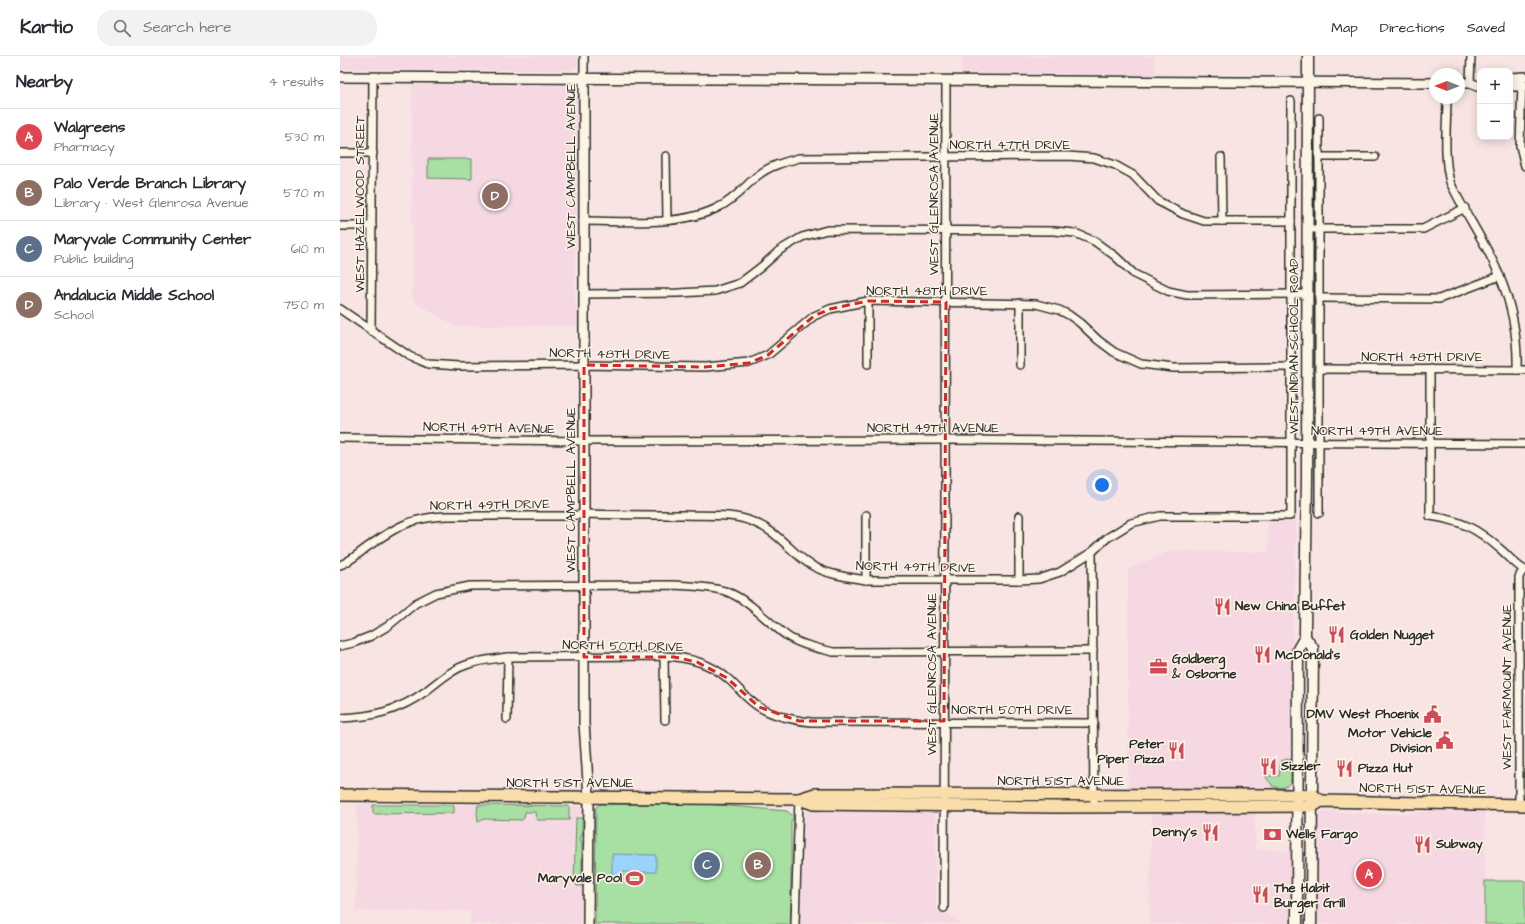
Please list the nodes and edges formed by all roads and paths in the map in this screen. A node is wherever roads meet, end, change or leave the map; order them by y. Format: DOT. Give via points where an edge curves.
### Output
graph roads {
  1 [pos="584,56"];
  2 [pos="1308,56"];
  3 [pos="1471,56"];
  4 [pos="340,77"];
  5 [pos="373,78"];
  6 [pos="584,78"];
  7 [pos="1513,79"];
  8 [pos="946,80"];
  9 [pos="1477,80"];
  10 [pos="1523,82"];
  11 [pos="1308,83"];
  12 [pos="1429,83"];
  13 [pos="1465,83"];
  14 [pos="1470,83"];
  15 [pos="1513,85"];
  16 [pos="1477,86"];
  17 [pos="1291,101"];
  18 [pos="1447,104"];
  19 [pos="1319,118"];
  20 [pos="340,153"];
  21 [pos="373,153"];
  22 [pos="666,156"];
  23 [pos="946,157"];
  24 [pos="1222,157"];
  25 [pos="1319,157"];
  26 [pos="1375,157"];
  27 [pos="1525,166"];
  28 [pos="1465,208"];
  29 [pos="667,220"];
  30 [pos="583,221"];
  31 [pos="1222,221"];
  32 [pos="1291,221"];
  33 [pos="340,226"];
  34 [pos="372,226"];
  35 [pos="946,229"];
  36 [pos="1307,229"];
  37 [pos="1319,229"];
  38 [pos="1500,276"];
  39 [pos="584,294"];
  40 [pos="1291,294"];
  41 [pos="1307,294"];
  42 [pos="1319,298"];
  43 [pos="868,301"];
  44 [pos="946,302"];
  45 [pos="1020,303"];
  46 [pos="340,309"];
  47 [pos="371,331"];
  48 [pos="868,364"];
  49 [pos="584,365"];
  50 [pos="1020,365"];
  51 [pos="1291,367"];
  52 [pos="1319,369"];
  53 [pos="1430,369"];
  54 [pos="1521,370"];
  55 [pos="340,438"];
  56 [pos="945,440"];
  57 [pos="584,441"];
  58 [pos="1291,442"];
  59 [pos="1307,442"];
  60 [pos="1319,442"];
  61 [pos="1430,443"];
  62 [pos="1525,444"];
  63 [pos="1319,513"];
  64 [pos="584,514"];
  65 [pos="866,514"];
  66 [pos="1020,516"];
  67 [pos="1290,516"];
  68 [pos="1092,552"];
  69 [pos="340,566"];
  70 [pos="1524,570"];
  71 [pos="866,580"];
  72 [pos="945,580"];
  73 [pos="1019,580"];
  74 [pos="584,586"];
  75 [pos="1305,637"];
  76 [pos="340,646"];
  77 [pos="944,650"];
  78 [pos="1093,651"];
  79 [pos="1522,652"];
  80 [pos="664,656"];
  81 [pos="508,657"];
  82 [pos="584,657"];
  83 [pos="340,718"];
  84 [pos="507,719"];
  85 [pos="665,720"];
  86 [pos="944,722"];
  87 [pos="1094,723"];
  88 [pos="1522,725"];
  89 [pos="1094,795"];
  90 [pos="340,796"];
  91 [pos="589,797"];
  92 [pos="799,799"];
  93 [pos="944,800"];
  94 [pos="1297,801"];
  95 [pos="1316,801"];
  96 [pos="1522,805"];
  97 [pos="1094,807"];
  98 [pos="944,908"];
  99 [pos="588,924"];
  100 [pos="795,924"];
  101 [pos="1297,924"];
  102 [pos="1311,924"];
  1 -- 6 [label="street, WEST CAMPBELL AVENUE"];
  2 -- 11 [label="main road, WEST INDIAN SCHOOL ROAD"];
  3 -- 14 [label="street"];
  4 -- 5 [label="street"];
  5 -- 6 [label="street"];
  5 -- 21 [label="street, WEST HAZELWOOD STREET"];
  6 -- 8 [label="street"];
  6 -- 30 [label="street, WEST CAMPBELL AVENUE"];
  7 -- 10 [label="street"];
  8 -- 11 [label="street"];
  8 -- 23 [label="street, WEST GLENROSA AVENUE"];
  9 -- 14 [label="street"];
  10 -- 15 [label="street"];
  10 -- 27 [label="street" via="1520,146"];
  11 -- 12 [label="street"];
  11 -- 36 [label="main road, WEST INDIAN SCHOOL ROAD"];
  13 -- 14 [label="street"];
  14 -- 16 [label="street"];
  17 -- 32 [label="street, WEST INDIAN SCHOOL ROAD"];
  18 -- 28 [label="street" via="1447,171 1450,182"];
  19 -- 25 [label="street, WEST INDIAN SCHOOL ROAD"];
  20 -- 21 [label="street"];
  21 -- 34 [label="street, WEST HAZELWOOD STREET"];
  22 -- 29 [label="street"];
  23 -- 29 [label="street, NORTH 47TH DRIVE" via="799,158 783,162 758,175 720,207 686,219"];
  23 -- 31 [label="street, NORTH 47TH DRIVE" via="1094,158 1133,175 1158,201 1183,214 1204,221"];
  23 -- 35 [label="street, WEST GLENROSA AVENUE"];
  24 -- 31 [label="street"];
  25 -- 26 [label="street"];
  25 -- 37 [label="street, WEST INDIAN SCHOOL ROAD"];
  28 -- 37 [label="street" via="1423,229"];
  28 -- 38 [label="street"];
  29 -- 30 [label="street, NORTH 47TH DRIVE"];
  30 -- 39 [label="street, WEST CAMPBELL AVENUE"];
  31 -- 32 [label="street, NORTH 47TH DRIVE"];
  32 -- 40 [label="street, WEST INDIAN SCHOOL ROAD"];
  33 -- 34 [label="street"];
  34 -- 47 [label="street, WEST HAZELWOOD STREET"];
  35 -- 39 [label="street" via="827,230 802,237 780,250 740,283 715,292"];
  35 -- 40 [label="street" via="1075,233 1094,241 1134,274 1168,291 1187,295"];
  35 -- 44 [label="street, WEST GLENROSA AVENUE"];
  36 -- 37 [label="street"];
  36 -- 41 [label="main road, WEST INDIAN SCHOOL ROAD"];
  37 -- 42 [label="street, WEST INDIAN SCHOOL ROAD"];
  38 -- 42 [label="street" via="1439,299"];
  38 -- 54 [label="street" via="1515,332"];
  39 -- 49 [label="street, WEST CAMPBELL AVENUE"];
  40 -- 41 [label="street"];
  40 -- 51 [label="street, WEST INDIAN SCHOOL ROAD"];
  41 -- 59 [label="main road, WEST INDIAN SCHOOL ROAD"];
  42 -- 52 [label="street, WEST INDIAN SCHOOL ROAD"];
  43 -- 44 [label="street, NORTH 48TH DRIVE"];
  43 -- 48 [label="street"];
  43 -- 49 [label="street, NORTH 48TH DRIVE" via="830,309 814,316 768,355 749,363 705,367"];
  44 -- 45 [label="street, NORTH 48TH DRIVE"];
  44 -- 56 [label="street, WEST GLENROSA AVENUE"];
  45 -- 50 [label="street"];
  45 -- 51 [label="street, NORTH 48TH DRIVE" via="1059,310 1080,323 1114,352 1141,364 1174,368"];
  46 -- 47 [label="street, NORTH 48TH DRIVE"];
  47 -- 49 [label="street, NORTH 48TH DRIVE" via="408,356 428,364"];
  49 -- 57 [label="street, WEST CAMPBELL AVENUE"];
  51 -- 58 [label="street, WEST INDIAN SCHOOL ROAD"];
  52 -- 53 [label="street, NORTH 48TH DRIVE"];
  52 -- 60 [label="street, WEST INDIAN SCHOOL ROAD"];
  53 -- 54 [label="street, NORTH 48TH DRIVE"];
  53 -- 61 [label="street"];
  55 -- 57 [label="street, NORTH 49TH AVENUE"];
  56 -- 57 [label="street, NORTH 49TH AVENUE"];
  56 -- 58 [label="street, NORTH 49TH AVENUE"];
  56 -- 72 [label="street, WEST GLENROSA AVENUE"];
  57 -- 64 [label="street, WEST CAMPBELL AVENUE"];
  58 -- 59 [label="street, NORTH 49TH AVENUE"];
  58 -- 67 [label="street, WEST INDIAN SCHOOL ROAD"];
  59 -- 60 [label="street, NORTH 49TH AVENUE"];
  59 -- 75 [label="main road, WEST INDIAN SCHOOL ROAD"];
  60 -- 61 [label="street, NORTH 49TH AVENUE"];
  60 -- 63 [label="street, WEST INDIAN SCHOOL ROAD"];
  61 -- 62 [label="street, NORTH 49TH AVENUE"];
  61 -- 70 [label="street" via="1430,516 1447,518 1477,531"];
  64 -- 69 [label="street, NORTH 49TH DRIVE" via="440,516 420,519 389,531"];
  64 -- 71 [label="street, NORTH 49TH DRIVE" via="739,518 753,522 778,536 811,565 843,577"];
  64 -- 74 [label="street, WEST CAMPBELL AVENUE"];
  65 -- 71 [label="street"];
  66 -- 73 [label="street"];
  67 -- 68 [label="street, NORTH 49TH DRIVE" via="1160,516 1132,523 1106,538"];
  68 -- 73 [label="street, NORTH 49TH DRIVE" via="1060,572 1039,579"];
  68 -- 78 [label="street"];
  70 -- 79 [label="street, WEST FAIRMOUNT AVENUE" via="1519,576 1518,583"];
  71 -- 72 [label="street, NORTH 49TH DRIVE"];
  72 -- 73 [label="street, NORTH 49TH DRIVE"];
  72 -- 77 [label="street, WEST GLENROSA AVENUE"];
  74 -- 76 [label="street" via="470,586 436,593 416,603 371,636"];
  74 -- 77 [label="street" via="714,588 750,604 788,637 810,647 833,652"];
  74 -- 82 [label="street, WEST CAMPBELL AVENUE"];
  75 -- 94 [label="main road, WEST INDIAN SCHOOL ROAD" via="1298,649"];
  75 -- 95 [label="main road, WEST INDIAN SCHOOL ROAD" via="1313,648"];
  77 -- 78 [label="street"];
  77 -- 86 [label="street, WEST GLENROSA AVENUE"];
  78 -- 87 [label="street"];
  79 -- 88 [label="street, WEST FAIRMOUNT AVENUE"];
  80 -- 82 [label="street, NORTH 50TH DRIVE"];
  80 -- 85 [label="street"];
  80 -- 86 [label="street, NORTH 50TH DRIVE" via="703,664 727,678 759,707 799,721"];
  81 -- 82 [label="street, NORTH 50TH DRIVE"];
  81 -- 83 [label="street, NORTH 50TH DRIVE" via="468,664 446,674 401,706 384,713"];
  81 -- 84 [label="street"];
  82 -- 91 [label="street, WEST CAMPBELL AVENUE" via="584,723"];
  86 -- 87 [label="street, NORTH 50TH DRIVE"];
  86 -- 93 [label="street, WEST GLENROSA AVENUE"];
  87 -- 89 [label="street"];
  88 -- 96 [label="street, WEST FAIRMOUNT AVENUE"];
  89 -- 93 [label="main road, NORTH 51ST AVENUE"];
  89 -- 94 [label="main road, NORTH 51ST AVENUE"];
  89 -- 97 [label="street"];
  90 -- 91 [label="main road, NORTH 51ST AVENUE"];
  91 -- 92 [label="main road, NORTH 51ST AVENUE"];
  91 -- 99 [label="street, WEST CAMPBELL AVENUE"];
  92 -- 93 [label="main road, NORTH 51ST AVENUE" via="814,804"];
  92 -- 100 [label="street"];
  93 -- 97 [label="main road, NORTH 51ST AVENUE"];
  93 -- 98 [label="street, WEST GLENROSA AVENUE"];
  94 -- 95 [label="main road, NORTH 51ST AVENUE"];
  94 -- 97 [label="main road, NORTH 51ST AVENUE"];
  94 -- 101 [label="main road, WEST INDIAN SCHOOL ROAD"];
  95 -- 96 [label="main road, NORTH 51ST AVENUE"];
  95 -- 102 [label="main road, WEST INDIAN SCHOOL ROAD"];
}
